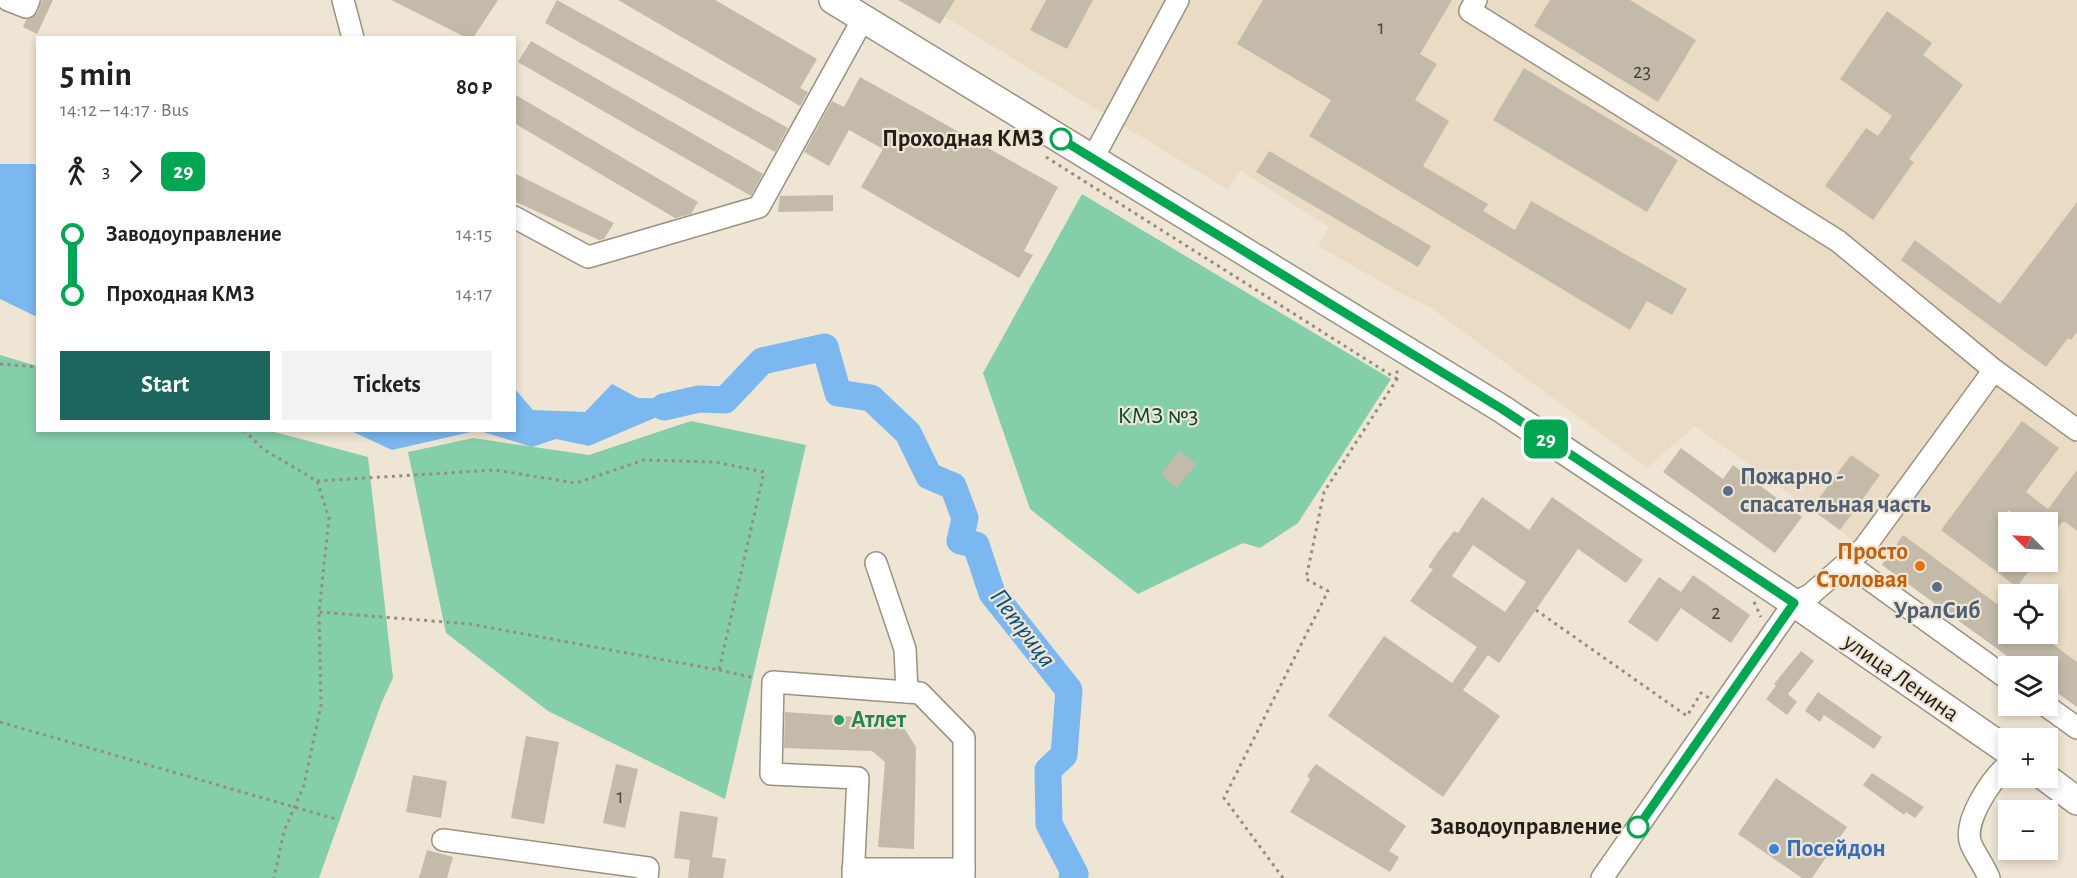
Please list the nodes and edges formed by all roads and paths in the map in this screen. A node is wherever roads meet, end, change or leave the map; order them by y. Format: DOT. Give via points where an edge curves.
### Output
graph roads {
  1 [pos="8,0"];
  2 [pos="29,0"];
  3 [pos="343,0"];
  4 [pos="833,0"];
  5 [pos="1178,0"];
  6 [pos="1476,0"];
  7 [pos="863,19"];
  8 [pos="352,36"];
  9 [pos="1041,152"];
  10 [pos="1093,158"];
  11 [pos="516,218"];
  12 [pos="1397,360"];
  13 [pos="0,364"];
  14 [pos="36,367"];
  15 [pos="1994,370"];
  16 [pos="1397,379"];
  17 [pos="2077,430"];
  18 [pos="246,432"];
  19 [pos="317,481"];
  20 [pos="876,563"];
  21 [pos="1848,564"];
  22 [pos="1794,603"];
  23 [pos="1536,610"];
  24 [pos="319,612"];
  25 [pos="719,670"];
  26 [pos="1998,672"];
  27 [pos="773,682"];
  28 [pos="907,692"];
  29 [pos="1701,693"];
  30 [pos="2058,714"];
  31 [pos="0,722"];
  32 [pos="2077,728"];
  33 [pos="1998,744"];
  34 [pos="1998,776"];
  35 [pos="2058,787"];
  36 [pos="2077,801"];
  37 [pos="295,807"];
  38 [pos="339,820"];
  39 [pos="443,840"];
  40 [pos="853,874"];
  41 [pos="964,874"];
  42 [pos="274,878"];
  43 [pos="647,878"];
  44 [pos="1283,878"];
  45 [pos="1602,878"];
  46 [pos="1989,878"];
  1 -- 2 [label="street" via="26,7"];
  3 -- 8 [label="street"];
  4 -- 7 [label="main road, улица Ленина"];
  5 -- 10 [label="street"];
  6 -- 15 [label="street" via="1470,11 1838,241"];
  7 -- 10 [label="main road, улица Ленина"];
  7 -- 11 [label="street" via="759,207 588,257"];
  9 -- 16 [label="path"];
  10 -- 22 [label="main road, улица Ленина" via="1502,409"];
  12 -- 16 [label="path"];
  13 -- 14 [label="path"];
  15 -- 17 [label="street"];
  15 -- 21 [label="street" via="1864,548"];
  16 -- 44 [label="path" via="1324,492 1305,579 1328,591 1224,798"];
  18 -- 19 [label="path" via="263,449"];
  19 -- 24 [label="path" via="329,518"];
  19 -- 25 [label="path" via="495,470 576,483 644,460 715,462 764,472"];
  20 -- 28 [label="street" via="905,649"];
  21 -- 22 [label="street" via="1810,596"];
  21 -- 26 [label="street"];
  22 -- 33 [label="main road, улица Ленина"];
  22 -- 45 [label="street"];
  23 -- 29 [label="path" via="1687,716"];
  24 -- 25 [label="path" via="470,624"];
  24 -- 37 [label="path" via="321,705 304,785"];
  25 -- 27 [label="path"];
  27 -- 28 [label="street"];
  27 -- 40 [label="street" via="771,774 858,778"];
  28 -- 41 [label="street" via="920,693 964,738"];
  30 -- 32 [label="street"];
  31 -- 37 [label="path"];
  34 -- 46 [label="street" via="1972,815 1970,842"];
  35 -- 36 [label="main road"];
  37 -- 38 [label="path"];
  37 -- 42 [label="path" via="284,831"];
  39 -- 43 [label="street" via="648,868"];
  40 -- 41 [label="street"];
}
